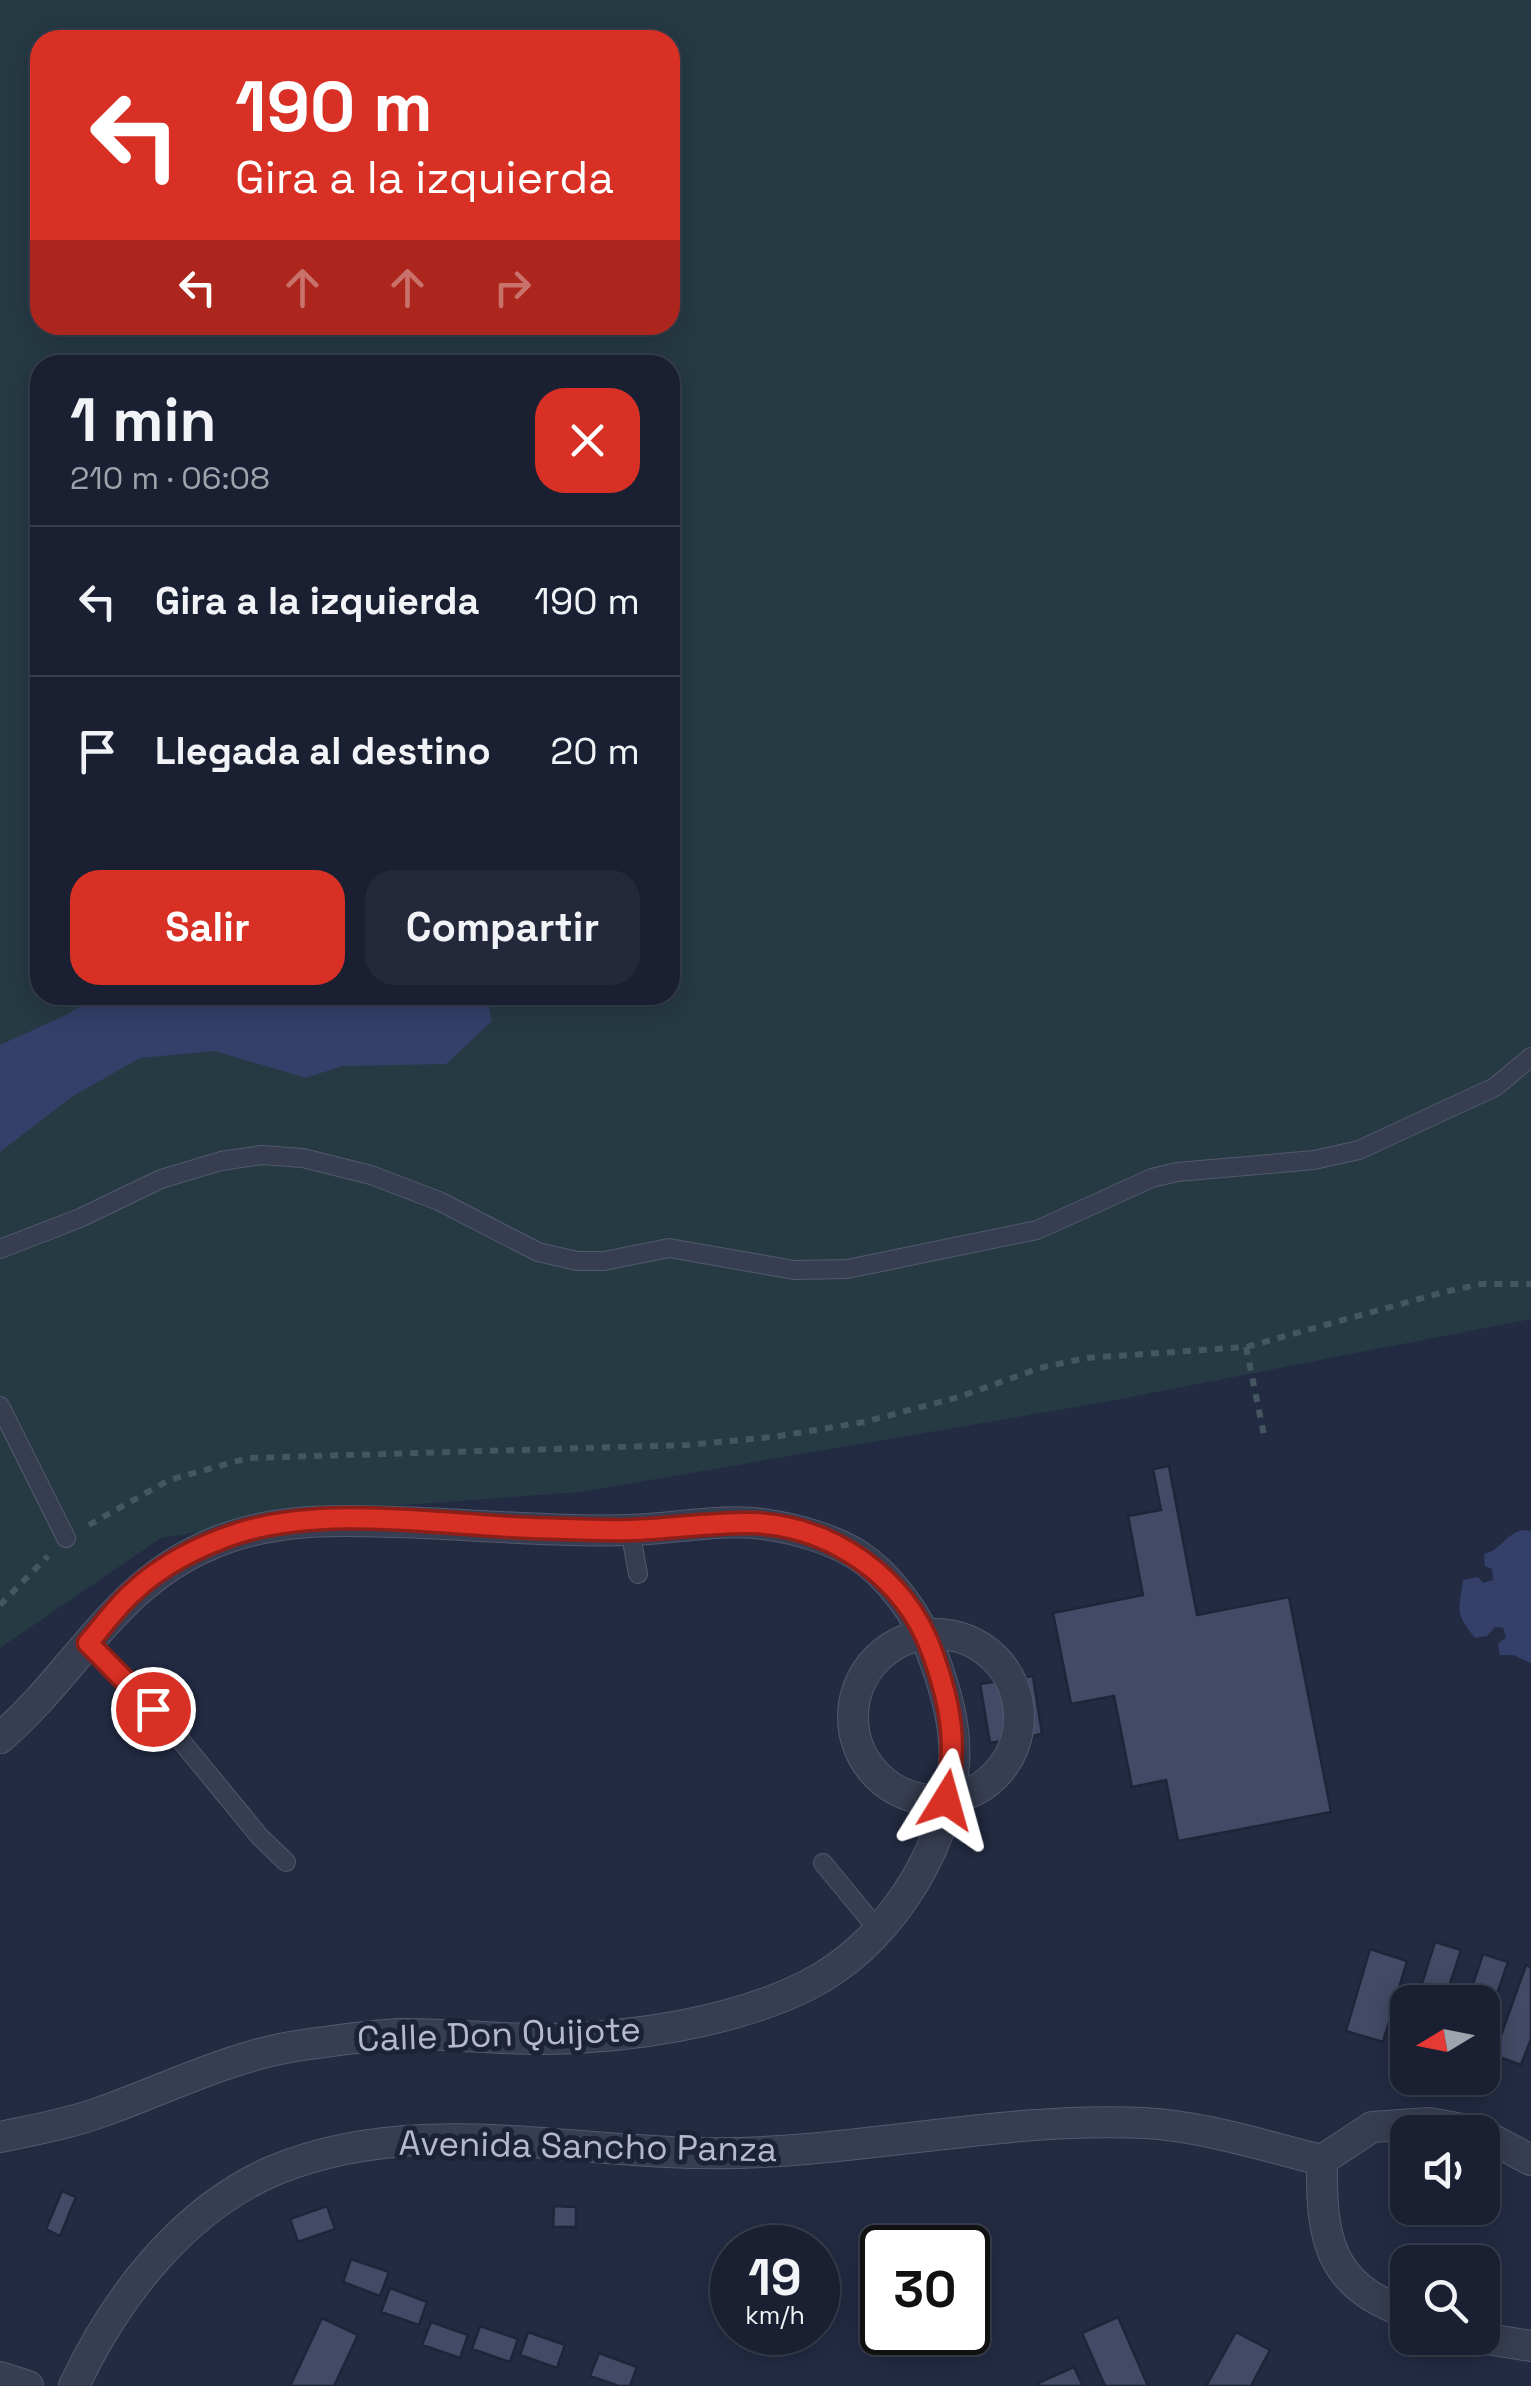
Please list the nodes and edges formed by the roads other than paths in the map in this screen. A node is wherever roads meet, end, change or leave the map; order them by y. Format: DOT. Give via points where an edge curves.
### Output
graph roads {
  1 [pos="1531,1057"];
  2 [pos="0,1249"];
  3 [pos="0,1406"];
  4 [pos="630,1530"];
  5 [pos="66,1538"];
  6 [pos="638,1574"];
  7 [pos="925,1634"];
  8 [pos="88,1643"];
  9 [pos="0,1738"];
  10 [pos="946,1800"];
  11 [pos="286,1862"];
  12 [pos="823,1864"];
  13 [pos="879,1931"];
  14 [pos="1390,2126"];
  15 [pos="0,2136"];
  16 [pos="1500,2144"];
  17 [pos="1322,2160"];
  18 [pos="1531,2160"];
  19 [pos="1390,2305"];
  20 [pos="1500,2341"];
  21 [pos="1531,2346"];
  22 [pos="0,2377"];
  23 [pos="28,2386"];
  24 [pos="74,2386"];
  1 -- 2 [label="lane" via="1494,1087 1359,1150 1177,1172 1036,1230 847,1269 794,1270 669,1248 577,1262 538,1252 439,1200 371,1175 262,1155 162,1178"];
  3 -- 5 [label="lane"];
  4 -- 6 [label="lane"];
  4 -- 7 [label="street, Calle Don Quijote" via="749,1523 810,1535 870,1564"];
  4 -- 8 [label="street, Calle Don Quijote" via="359,1520 241,1532 159,1572"];
  7 -- 10 [label="street, Calle Don Quijote" via="951,1714 954,1764"];
  7 -- 10 [label="street" via="898,1642 875,1660 853,1711 856,1740 885,1784 909,1796"];
  7 -- 10 [label="street" via="954,1635 1001,1664 1016,1690 1020,1716 1004,1767 985,1786"];
  8 -- 9 [label="street, Calle Don Quijote"];
  8 -- 11 [label="lane"];
  10 -- 13 [label="street, Calle Don Quijote" via="926,1858"];
  12 -- 13 [label="lane"];
  13 -- 15 [label="street, Calle Don Quijote" via="821,1978 719,2016 553,2039 401,2034 290,2047 246,2056 94,2114"];
  14 -- 17 [label="street" via="1372,2127"];
  16 -- 18 [label="street"];
  17 -- 19 [label="street" via="1326,2238 1338,2266 1360,2291"];
  17 -- 24 [label="street, Avenida Sancho Panza" via="1148,2123 702,2154 395,2139 301,2161 212,2208 133,2287 94,2341"];
  20 -- 21 [label="street"];
  22 -- 23 [label="street"];
}
